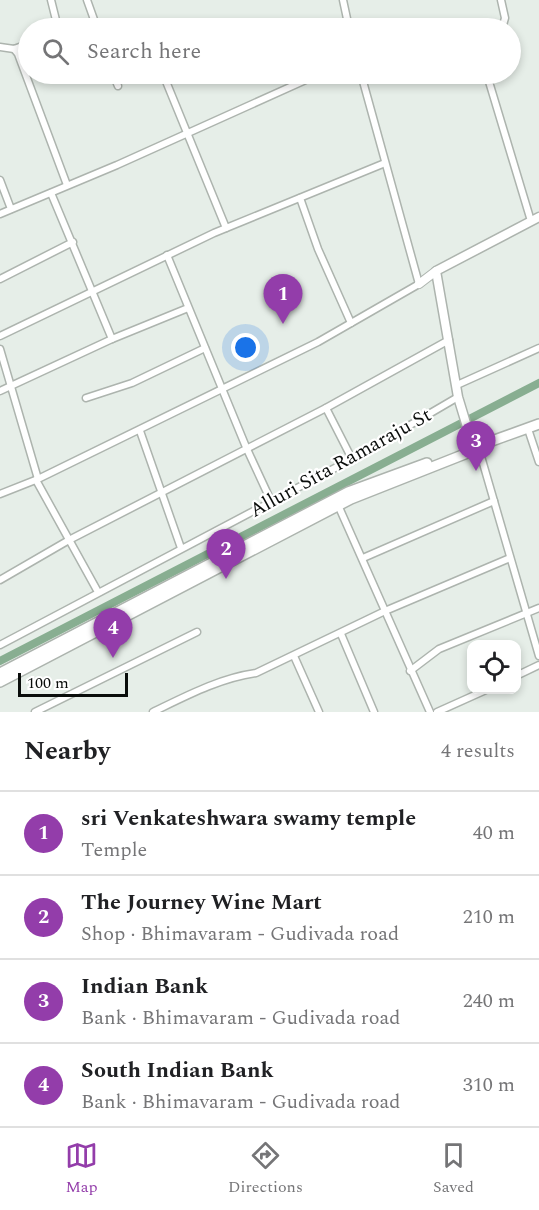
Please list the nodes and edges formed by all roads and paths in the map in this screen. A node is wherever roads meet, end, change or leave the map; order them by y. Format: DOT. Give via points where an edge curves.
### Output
graph roads {
  1 [pos="60,0"];
  2 [pos="87,0"];
  3 [pos="343,0"];
  4 [pos="501,0"];
  5 [pos="52,2"];
  6 [pos="56,18"];
  7 [pos="93,18"];
  8 [pos="347,18"];
  9 [pos="505,18"];
  10 [pos="0,47"];
  11 [pos="18,48"];
  12 [pos="14,50"];
  13 [pos="18,54"];
  14 [pos="29,84"];
  15 [pos="167,84"];
  16 [pos="297,84"];
  17 [pos="364,84"];
  18 [pos="490,84"];
  19 [pos="186,134"];
  20 [pos="386,164"];
  21 [pos="0,180"];
  22 [pos="67,185"];
  23 [pos="51,192"];
  24 [pos="300,198"];
  25 [pos="11,209"];
  26 [pos="0,214"];
  27 [pos="535,219"];
  28 [pos="226,228"];
  29 [pos="73,242"];
  30 [pos="167,255"];
  31 [pos="442,268"];
  32 [pos="0,279"];
  33 [pos="419,284"];
  34 [pos="93,291"];
  35 [pos="188,308"];
  36 [pos="351,323"];
  37 [pos="0,336"];
  38 [pos="112,339"];
  39 [pos="450,340"];
  40 [pos="205,348"];
  41 [pos="539,348"];
  42 [pos="0,349"];
  43 [pos="11,385"];
  44 [pos="457,385"];
  45 [pos="222,390"];
  46 [pos="0,391"];
  47 [pos="87,398"];
  48 [pos="459,401"];
  49 [pos="326,408"];
  50 [pos="539,424"];
  51 [pos="528,429"];
  52 [pos="140,431"];
  53 [pos="246,447"];
  54 [pos="473,448"];
  55 [pos="352,459"];
  56 [pos="539,462"];
  57 [pos="37,479"];
  58 [pos="162,493"];
  59 [pos="0,494"];
  60 [pos="271,501"];
  61 [pos="494,501"];
  62 [pos="337,502"];
  63 [pos="69,540"];
  64 [pos="181,548"];
  65 [pos="363,558"];
  66 [pos="510,558"];
  67 [pos="0,580"];
  68 [pos="98,592"];
  69 [pos="156,596"];
  70 [pos="539,608"];
  71 [pos="385,611"];
  72 [pos="526,614"];
  73 [pos="197,632"];
  74 [pos="340,634"];
  75 [pos="0,645"];
  76 [pos="294,656"];
  77 [pos="539,656"];
  78 [pos="539,665"];
  79 [pos="410,671"];
  80 [pos="0,673"];
  81 [pos="521,674"];
  82 [pos="0,682"];
  83 [pos="477,694"];
  84 [pos="168,709"];
  85 [pos="35,712"];
  86 [pos="153,712"];
  87 [pos="319,712"];
  88 [pos="374,712"];
  89 [pos="430,712"];
  90 [pos="437,712"];
  1 -- 5 [label="street"];
  2 -- 7 [label="street"];
  3 -- 8 [label="street"];
  4 -- 9 [label="street"];
  5 -- 6 [label="street"];
  10 -- 12 [label="street"];
  11 -- 12 [label="street"];
  12 -- 13 [label="street"];
  14 -- 22 [label="street"];
  15 -- 19 [label="street"];
  16 -- 19 [label="street"];
  17 -- 20 [label="street"];
  18 -- 27 [label="street"];
  19 -- 22 [label="street"];
  19 -- 28 [label="street"];
  20 -- 24 [label="street"];
  20 -- 33 [label="street"];
  21 -- 25 [label="street"];
  22 -- 23 [label="street"];
  23 -- 25 [label="street"];
  23 -- 29 [label="street"];
  24 -- 28 [label="street"];
  24 -- 36 [label="street"];
  25 -- 26 [label="street"];
  27 -- 31 [label="main road"];
  28 -- 30 [label="street"];
  29 -- 32 [label="street"];
  29 -- 34 [label="street"];
  30 -- 34 [label="street"];
  30 -- 35 [label="street"];
  31 -- 33 [label="street"];
  31 -- 39 [label="main road"];
  33 -- 36 [label="street"];
  34 -- 37 [label="street"];
  34 -- 38 [label="street"];
  35 -- 38 [label="street"];
  35 -- 40 [label="street"];
  36 -- 45 [label="street"];
  38 -- 43 [label="street"];
  39 -- 44 [label="main road"];
  39 -- 49 [label="street"];
  40 -- 45 [label="street"];
  40 -- 47 [label="street" via="132,383"];
  41 -- 44 [label="street"];
  42 -- 43 [label="street"];
  43 -- 46 [label="street"];
  43 -- 57 [label="street"];
  44 -- 48 [label="main road"];
  45 -- 52 [label="street"];
  45 -- 53 [label="street"];
  48 -- 54 [label="main road"];
  48 -- 55 [label="street, Alluri Sita Ramaraju St"];
  49 -- 53 [label="street"];
  49 -- 55 [label="street"];
  50 -- 51 [label="main road"];
  51 -- 54 [label="main road"];
  51 -- 56 [label="street"];
  52 -- 57 [label="street"];
  52 -- 58 [label="street"];
  53 -- 58 [label="street"];
  53 -- 60 [label="street"];
  54 -- 61 [label="street"];
  54 -- 62 [label="main road"];
  55 -- 60 [label="street, Alluri Sita Ramaraju St"];
  57 -- 59 [label="street"];
  57 -- 63 [label="street"];
  58 -- 63 [label="street"];
  58 -- 64 [label="street"];
  60 -- 64 [label="street, Alluri Sita Ramaraju St"];
  61 -- 65 [label="street"];
  61 -- 66 [label="street"];
  62 -- 65 [label="street"];
  62 -- 69 [label="main road"];
  63 -- 67 [label="street"];
  63 -- 68 [label="street"];
  64 -- 68 [label="street, Alluri Sita Ramaraju St"];
  65 -- 71 [label="street"];
  66 -- 71 [label="street"];
  66 -- 72 [label="street"];
  68 -- 75 [label="street, Alluri Sita Ramaraju St"];
  69 -- 80 [label="main road"];
  69 -- 82 [label="main road"];
  70 -- 72 [label="street"];
  71 -- 74 [label="street"];
  71 -- 79 [label="street"];
  72 -- 77 [label="street"];
  72 -- 79 [label="street" via="440,649"];
  73 -- 85 [label="street"];
  74 -- 76 [label="street"];
  74 -- 88 [label="street"];
  76 -- 84 [label="street" via="256,673 238,676"];
  76 -- 87 [label="street"];
  78 -- 81 [label="street"];
  79 -- 89 [label="street"];
  83 -- 90 [label="street"];
  84 -- 86 [label="street"];
}
